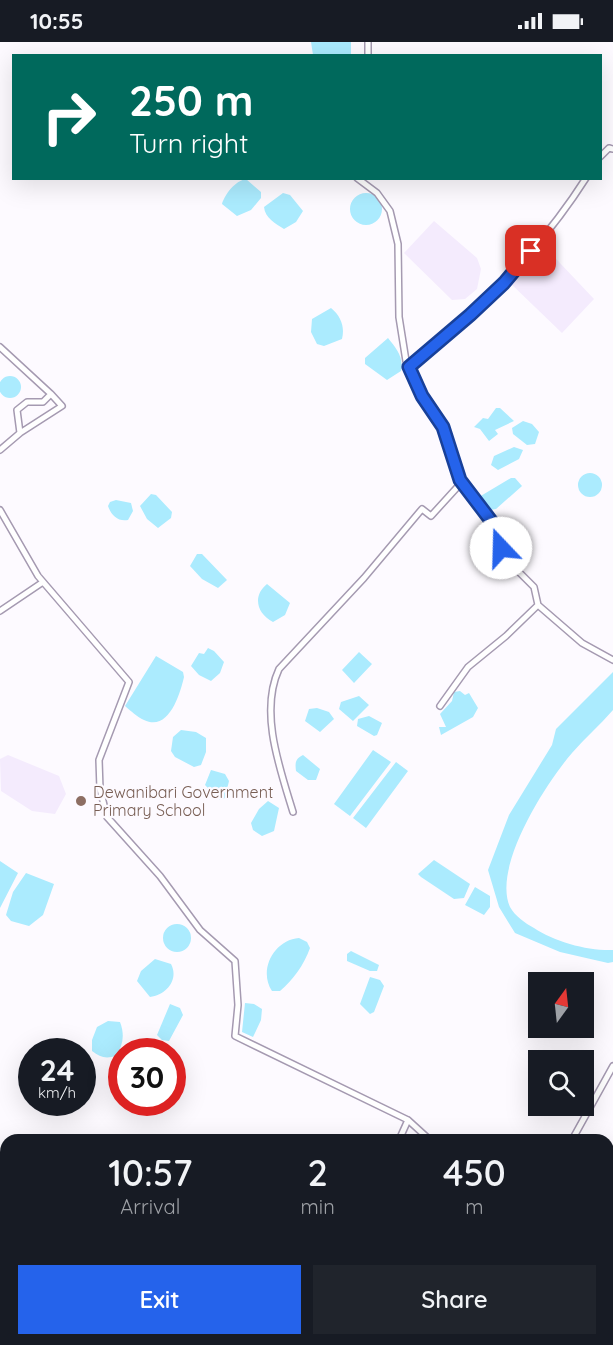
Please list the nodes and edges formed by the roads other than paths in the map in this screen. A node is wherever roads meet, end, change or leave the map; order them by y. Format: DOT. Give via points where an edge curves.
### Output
graph roads {
  1 [pos="360,180"];
  2 [pos="585,180"];
  3 [pos="0,347"];
  4 [pos="409,367"];
  5 [pos="51,394"];
  6 [pos="20,434"];
  7 [pos="0,450"];
  8 [pos="462,482"];
  9 [pos="0,510"];
  10 [pos="43,582"];
  11 [pos="538,606"];
  12 [pos="0,611"];
  13 [pos="613,660"];
  14 [pos="440,706"];
  15 [pos="293,812"];
  16 [pos="613,1066"];
  17 [pos="408,1120"];
  18 [pos="402,1134"];
  19 [pos="423,1134"];
  20 [pos="575,1134"];
  1 -- 4 [label="street" via="377,193 390,211 398,244 399,317"];
  2 -- 4 [label="street" via="542,240 504,283"];
  3 -- 5 [label="street"];
  4 -- 8 [label="street" via="443,427"];
  5 -- 6 [label="street" via="43,402 27,402 17,410"];
  5 -- 6 [label="street" via="62,406"];
  6 -- 7 [label="street"];
  8 -- 11 [label="street" via="495,526 509,562 534,587"];
  8 -- 15 [label="street" via="431,516 422,509 279,669 272,685 273,725"];
  9 -- 10 [label="street"];
  10 -- 12 [label="street"];
  10 -- 17 [label="street" via="129,682 99,760 100,789 108,817 160,876 200,930 235,961 235,1036"];
  11 -- 13 [label="street" via="582,644"];
  11 -- 14 [label="street" via="468,667"];
  16 -- 20 [label="street"];
  17 -- 18 [label="street"];
  17 -- 19 [label="street"];
}
